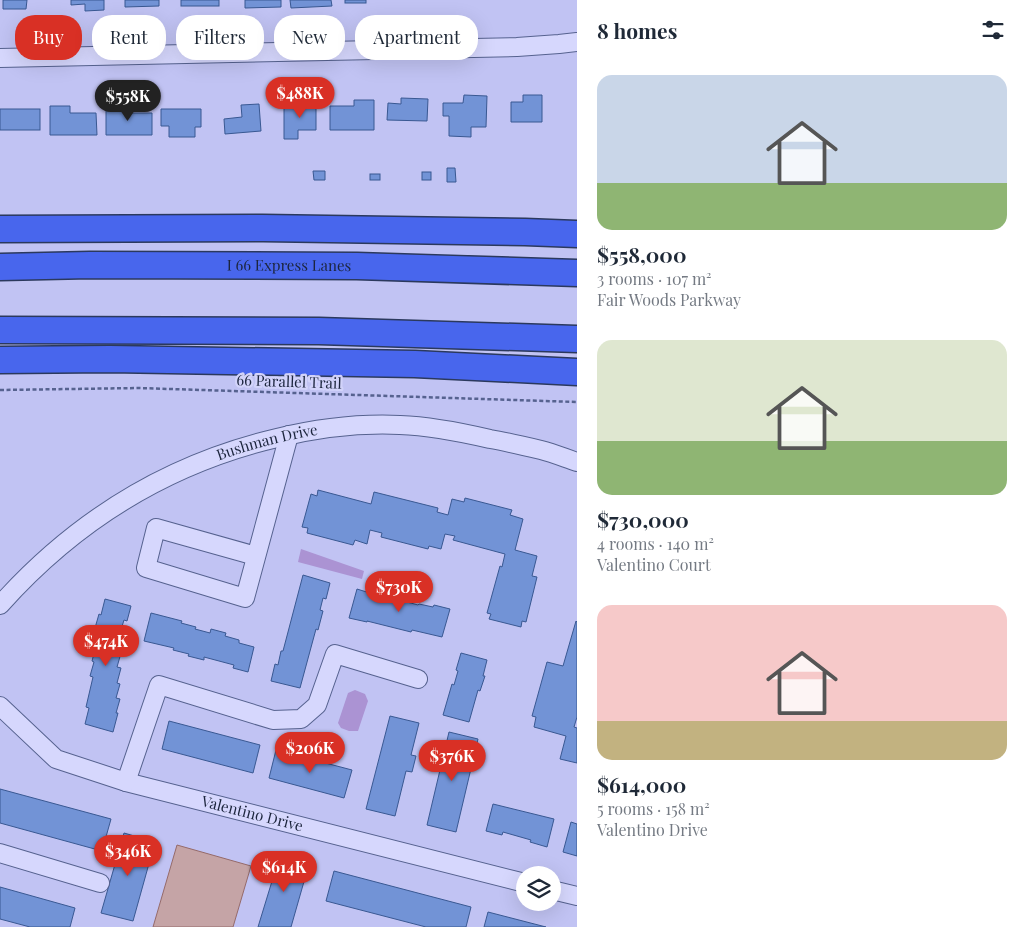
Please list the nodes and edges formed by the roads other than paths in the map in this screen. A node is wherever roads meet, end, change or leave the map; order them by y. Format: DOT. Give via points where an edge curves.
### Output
graph roads {
  1 [pos="577,42"];
  2 [pos="0,58"];
  3 [pos="0,229"];
  4 [pos="577,234"];
  5 [pos="0,267"];
  6 [pos="577,273"];
  7 [pos="0,330"];
  8 [pos="577,339"];
  9 [pos="0,360"];
  10 [pos="577,372"];
  11 [pos="289,435"];
  12 [pos="577,462"];
  13 [pos="256,556"];
  14 [pos="0,605"];
  15 [pos="418,679"];
  16 [pos="0,706"];
  17 [pos="126,782"];
  18 [pos="0,853"];
  19 [pos="516,881"];
  20 [pos="100,883"];
  21 [pos="561,892"];
  22 [pos="577,896"];
  1 -- 2 [label="street" via="517,47"];
  3 -- 4 [label="highway" via="262,228"];
  5 -- 6 [label="highway, I 66 Express Lanes" via="357,266"];
  7 -- 8 [label="highway" via="319,331"];
  9 -- 10 [label="highway" via="405,363"];
  11 -- 12 [label="street, Bushman Drive" via="353,425 400,424 441,428 543,450"];
  11 -- 13 [label="street"];
  11 -- 14 [label="street, Bushman Drive" via="210,458 162,479 116,505 51,553"];
  13 -- 13 [label="street" via="245,598 146,568 156,528"];
  15 -- 17 [label="street" via="335,654 317,704 301,719 274,720 159,685"];
  16 -- 17 [label="street, Valentino Drive" via="56,759"];
  17 -- 19 [label="street, Valentino Drive"];
  18 -- 20 [label="street"];
  21 -- 22 [label="street"];
}
